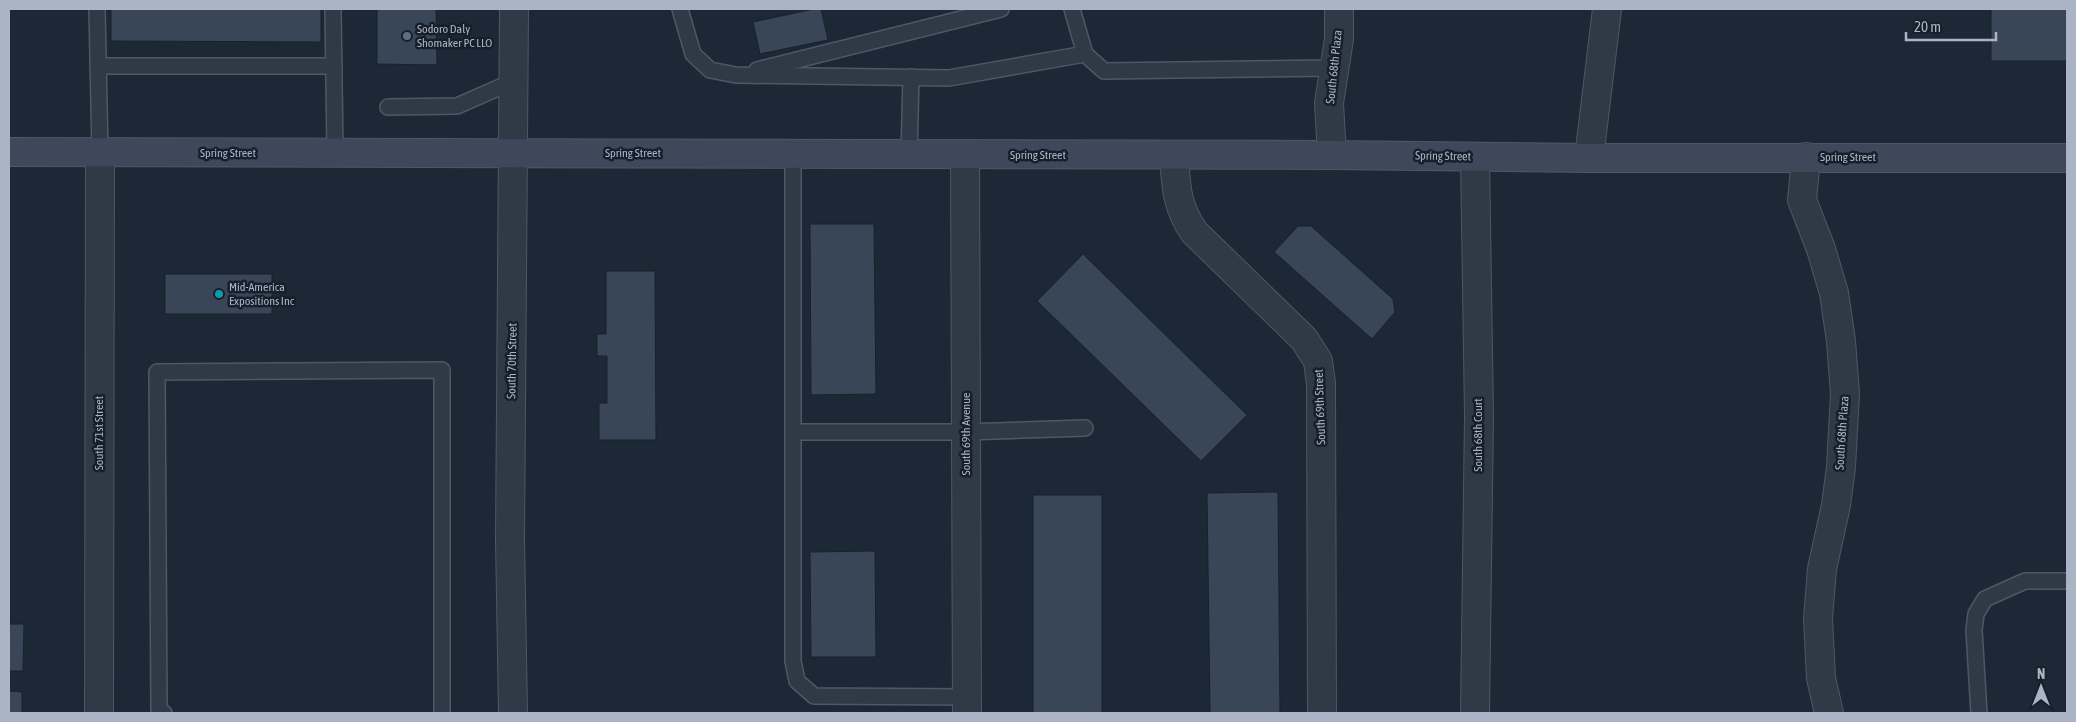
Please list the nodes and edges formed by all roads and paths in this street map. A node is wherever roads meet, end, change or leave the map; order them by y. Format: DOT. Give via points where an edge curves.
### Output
graph roads {
  1 [pos="97,9"];
  2 [pos="333,9"];
  3 [pos="514,9"];
  4 [pos="680,9"];
  5 [pos="1001,9"];
  6 [pos="1072,9"];
  7 [pos="1339,9"];
  8 [pos="1607,9"];
  9 [pos="1085,54"];
  10 [pos="98,66"];
  11 [pos="334,66"];
  12 [pos="1334,68"];
  13 [pos="736,75"];
  14 [pos="911,77"];
  15 [pos="514,81"];
  16 [pos="388,107"];
  17 [pos="9,152"];
  18 [pos="100,153"];
  19 [pos="335,153"];
  20 [pos="514,153"];
  21 [pos="792,154"];
  22 [pos="909,155"];
  23 [pos="965,155"];
  24 [pos="1174,155"];
  25 [pos="1332,155"];
  26 [pos="1475,157"];
  27 [pos="1806,157"];
  28 [pos="1589,158"];
  29 [pos="2067,158"];
  30 [pos="1085,428"];
  31 [pos="792,432"];
  32 [pos="966,432"];
  33 [pos="2067,581"];
  34 [pos="967,705"];
  35 [pos="99,713"];
  36 [pos="164,713"];
  37 [pos="442,713"];
  38 [pos="513,713"];
  39 [pos="1322,713"];
  40 [pos="1475,713"];
  41 [pos="1829,713"];
  42 [pos="1979,713"];
  1 -- 10 [label="lane"];
  2 -- 11 [label="lane"];
  3 -- 15 [label="street, South 70th Street"];
  4 -- 13 [label="lane" via="693,54 710,70"];
  5 -- 13 [label="lane"];
  6 -- 9 [label="lane"];
  7 -- 12 [label="street, South 68th Plaza" via="1339,39"];
  8 -- 28 [label="street"];
  9 -- 12 [label="lane" via="1104,71"];
  9 -- 14 [label="lane" via="949,78"];
  10 -- 11 [label="lane"];
  10 -- 18 [label="lane"];
  11 -- 19 [label="lane"];
  12 -- 25 [label="street, South 68th Plaza" via="1329,103"];
  13 -- 14 [label="lane"];
  14 -- 22 [label="lane"];
  15 -- 16 [label="lane" via="457,106"];
  15 -- 20 [label="street, South 70th Street"];
  17 -- 18 [label="street, Spring Street"];
  18 -- 19 [label="street, Spring Street"];
  18 -- 35 [label="street, South 71st Street"];
  19 -- 20 [label="street, Spring Street"];
  20 -- 21 [label="street, Spring Street"];
  20 -- 38 [label="street, South 70th Street" via="510,539"];
  21 -- 22 [label="street, Spring Street"];
  21 -- 31 [label="lane"];
  22 -- 23 [label="street, Spring Street"];
  23 -- 24 [label="street, Spring Street"];
  23 -- 32 [label="street, South 69th Avenue"];
  24 -- 25 [label="street, Spring Street"];
  24 -- 39 [label="street, South 69th Street" via="1179,203 1194,232 1304,339 1318,360 1321,384"];
  25 -- 26 [label="street, Spring Street"];
  26 -- 28 [label="street, Spring Street"];
  26 -- 40 [label="street, South 68th Court" via="1478,416"];
  27 -- 28 [label="street, Spring Street"];
  27 -- 29 [label="street, Spring Street"];
  27 -- 41 [label="street, South 68th Plaza" via="1802,200 1834,293 1845,394 1841,467 1822,569 1818,618 1821,678"];
  30 -- 32 [label="lane"];
  31 -- 32 [label="lane"];
  31 -- 34 [label="lane" via="792,661 798,681 814,696"];
  32 -- 34 [label="street, South 69th Avenue"];
  33 -- 42 [label="lane" via="2025,581 1985,599 1976,614 1974,630"];
  36 -- 37 [label="lane" via="159,709 157,372 442,370"];
}
